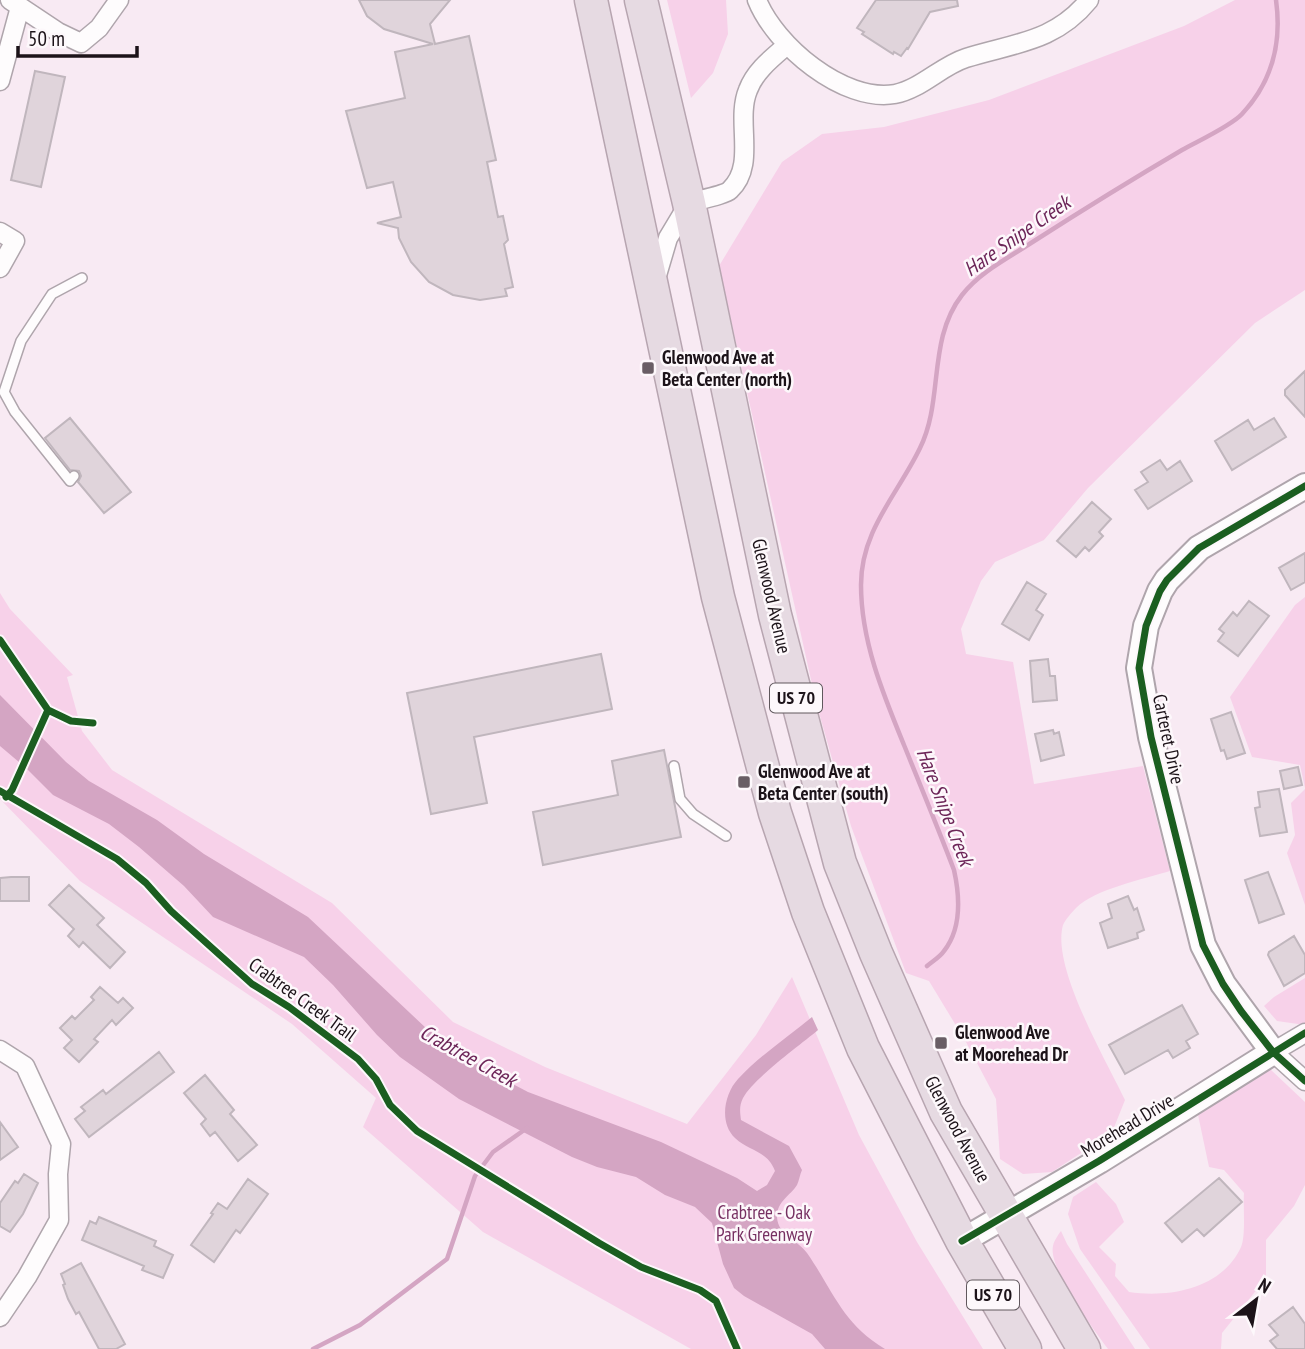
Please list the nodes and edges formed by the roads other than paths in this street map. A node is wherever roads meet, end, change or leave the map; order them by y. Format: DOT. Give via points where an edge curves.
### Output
graph roads {
  1 [pos="118,0"];
  2 [pos="591,0"];
  3 [pos="641,0"];
  4 [pos="757,0"];
  5 [pos="1089,0"];
  6 [pos="15,3"];
  7 [pos="787,45"];
  8 [pos="0,81"];
  9 [pos="689,204"];
  10 [pos="0,232"];
  11 [pos="0,268"];
  12 [pos="82,278"];
  13 [pos="653,289"];
  14 [pos="74,476"];
  15 [pos="1305,486"];
  16 [pos="674,766"];
  17 [pos="726,836"];
  18 [pos="1305,1033"];
  19 [pos="0,1051"];
  20 [pos="1273,1052"];
  21 [pos="1305,1081"];
  22 [pos="1004,1215"];
  23 [pos="962,1241"];
  24 [pos="0,1317"];
  25 [pos="1025,1349"];
  26 [pos="1084,1349"];
  1 -- 6 [label="street" via="99,28 81,43"];
  2 -- 13 [label="highway, US 70"];
  3 -- 9 [label="highway, Glenwood Avenue / US 70"];
  4 -- 7 [label="street"];
  5 -- 7 [label="street" via="1046,35 952,63 911,89 894,94 860,92 815,68"];
  6 -- 8 [label="street"];
  7 -- 9 [label="street" via="747,91 743,166 738,178 728,192"];
  9 -- 13 [label="street" via="668,238"];
  9 -- 22 [label="highway, Glenwood Avenue / US 70" via="775,615 841,863 946,1112"];
  10 -- 11 [label="street" via="15,242"];
  12 -- 14 [label="lane" via="52,294 21,341 4,392 70,481"];
  13 -- 23 [label="highway, US 70" via="718,597 775,813 808,912 863,1048"];
  15 -- 20 [label="street, Carteret Drive" via="1199,548 1167,580 1146,626 1139,668 1151,737 1203,946 1223,984"];
  16 -- 17 [label="lane" via="680,799 693,814"];
  18 -- 20 [label="street, Morehead Drive"];
  19 -- 24 [label="street" via="25,1066 61,1144 59,1220"];
  20 -- 21 [label="street"];
  20 -- 22 [label="street, Morehead Drive"];
  22 -- 23 [label="street, Morehead Drive"];
  22 -- 26 [label="highway, Glenwood Avenue / US 70"];
  23 -- 25 [label="highway, US 70"];
}
